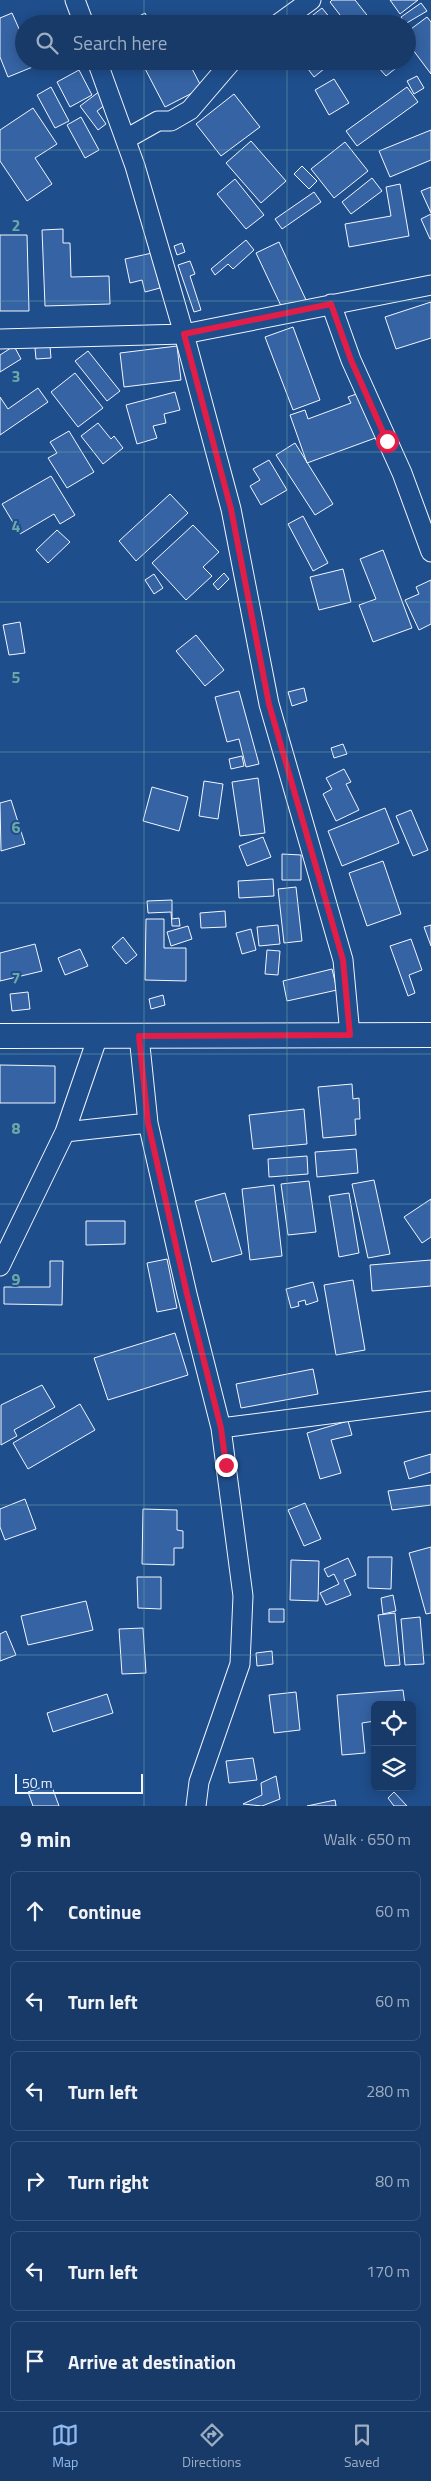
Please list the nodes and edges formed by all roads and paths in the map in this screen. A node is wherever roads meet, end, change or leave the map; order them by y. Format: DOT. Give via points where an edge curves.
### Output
graph roads {
  1 [pos="75,0"];
  2 [pos="311,0"];
  3 [pos="81,15"];
  4 [pos="290,15"];
  5 [pos="100,70"];
  6 [pos="224,70"];
  7 [pos="126,139"];
  8 [pos="431,285"];
  9 [pos="331,304"];
  10 [pos="184,334"];
  11 [pos="0,340"];
  12 [pos="431,552"];
  13 [pos="350,1035"];
  14 [pos="431,1035"];
  15 [pos="0,1036"];
  16 [pos="98,1036"];
  17 [pos="139,1036"];
  18 [pos="148,1123"];
  19 [pos="65,1132"];
  20 [pos="0,1266"];
  21 [pos="431,1401"];
  22 [pos="221,1428"];
  23 [pos="196,1806"];
  1 -- 3 [label="street"];
  2 -- 4 [label="street"];
  5 -- 7 [label="street"];
  6 -- 7 [label="street" via="190,110 171,121 158,121"];
  7 -- 10 [label="street"];
  8 -- 9 [label="street"];
  9 -- 10 [label="street"];
  9 -- 12 [label="street" via="351,360 402,473"];
  10 -- 11 [label="street"];
  10 -- 13 [label="street" via="231,509 269,704 343,960"];
  13 -- 14 [label="main road"];
  13 -- 17 [label="main road"];
  15 -- 16 [label="main road"];
  16 -- 17 [label="main road"];
  16 -- 19 [label="street"];
  17 -- 18 [label="street"];
  18 -- 19 [label="street"];
  18 -- 22 [label="street"];
  19 -- 20 [label="street"];
  21 -- 22 [label="street"];
  22 -- 23 [label="street" via="243,1596 240,1664 199,1782"];
}
